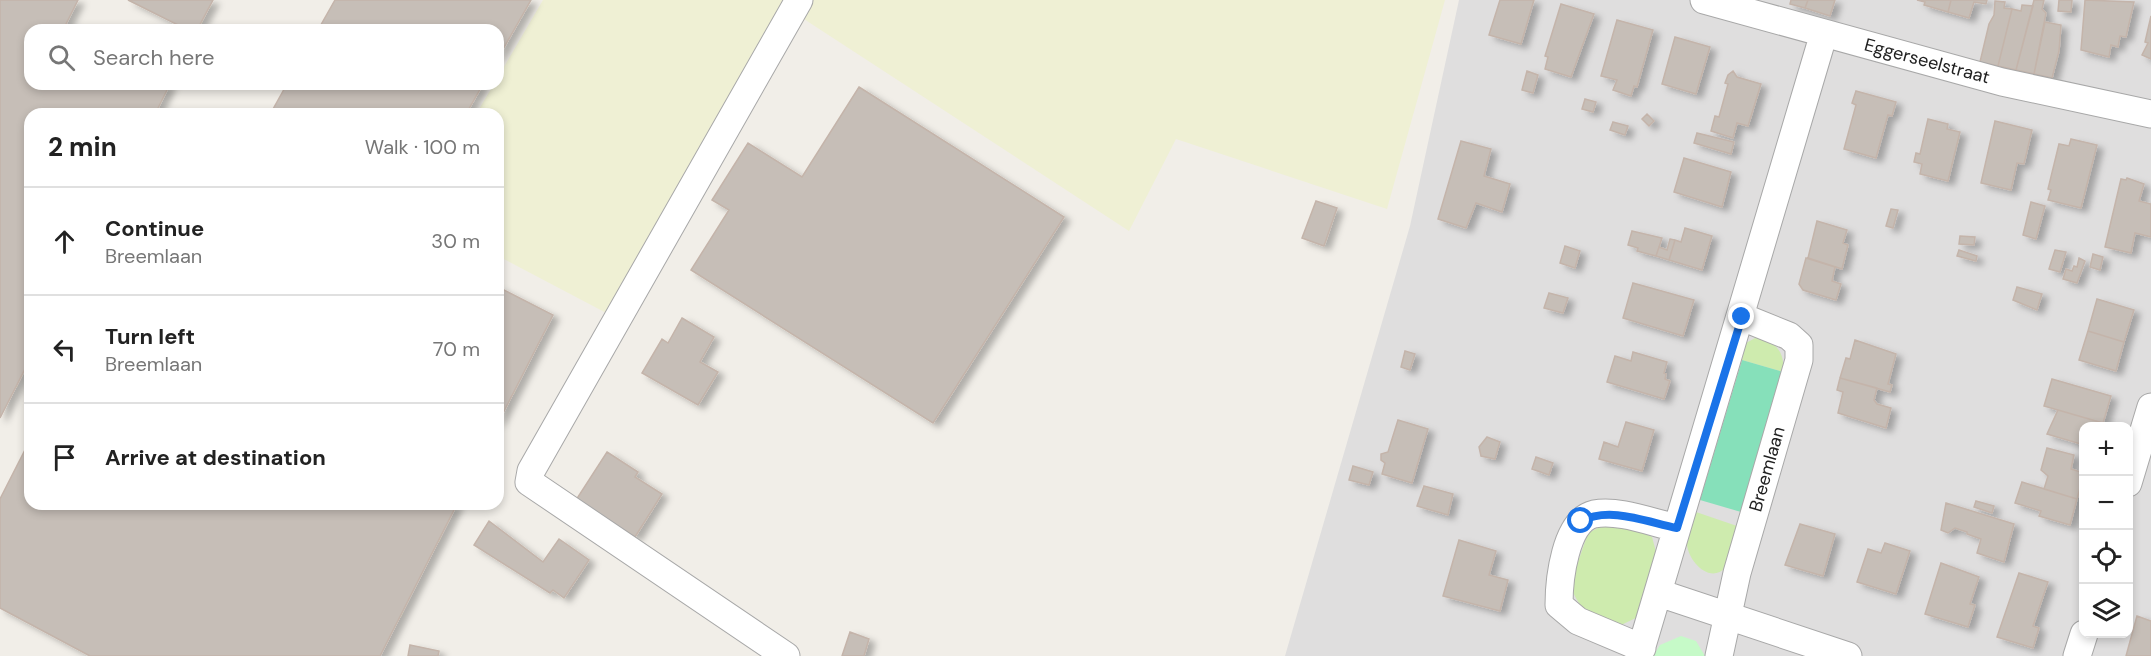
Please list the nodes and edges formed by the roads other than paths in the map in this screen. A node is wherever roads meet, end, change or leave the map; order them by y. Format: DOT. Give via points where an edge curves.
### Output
graph roads {
  1 [pos="799,0"];
  2 [pos="1704,0"];
  3 [pos="1824,33"];
  4 [pos="2151,114"];
  5 [pos="1742,317"];
  6 [pos="2151,407"];
  7 [pos="2130,476"];
  8 [pos="1677,528"];
  9 [pos="1659,593"];
  10 [pos="1728,615"];
  11 [pos="2082,638"];
  12 [pos="1641,652"];
  13 [pos="786,656"];
  14 [pos="1719,656"];
  15 [pos="1848,656"];
  16 [pos="2077,656"];
  1 -- 13 [label="street" via="531,471 529,482"];
  2 -- 3 [label="street, Eggerseelstraat"];
  3 -- 4 [label="street, Eggerseelstraat" via="2002,82"];
  3 -- 5 [label="street"];
  5 -- 8 [label="street"];
  5 -- 10 [label="street, Breemlaan" via="1789,336 1799,345 1799,360"];
  6 -- 7 [label="street"];
  8 -- 9 [label="street"];
  8 -- 12 [label="street" via="1618,515 1594,514 1581,521 1572,533 1559,581 1559,605 1578,621"];
  9 -- 10 [label="street"];
  9 -- 12 [label="street"];
  10 -- 14 [label="street, Breemlaan"];
  10 -- 15 [label="street"];
  11 -- 16 [label="street"];
}
